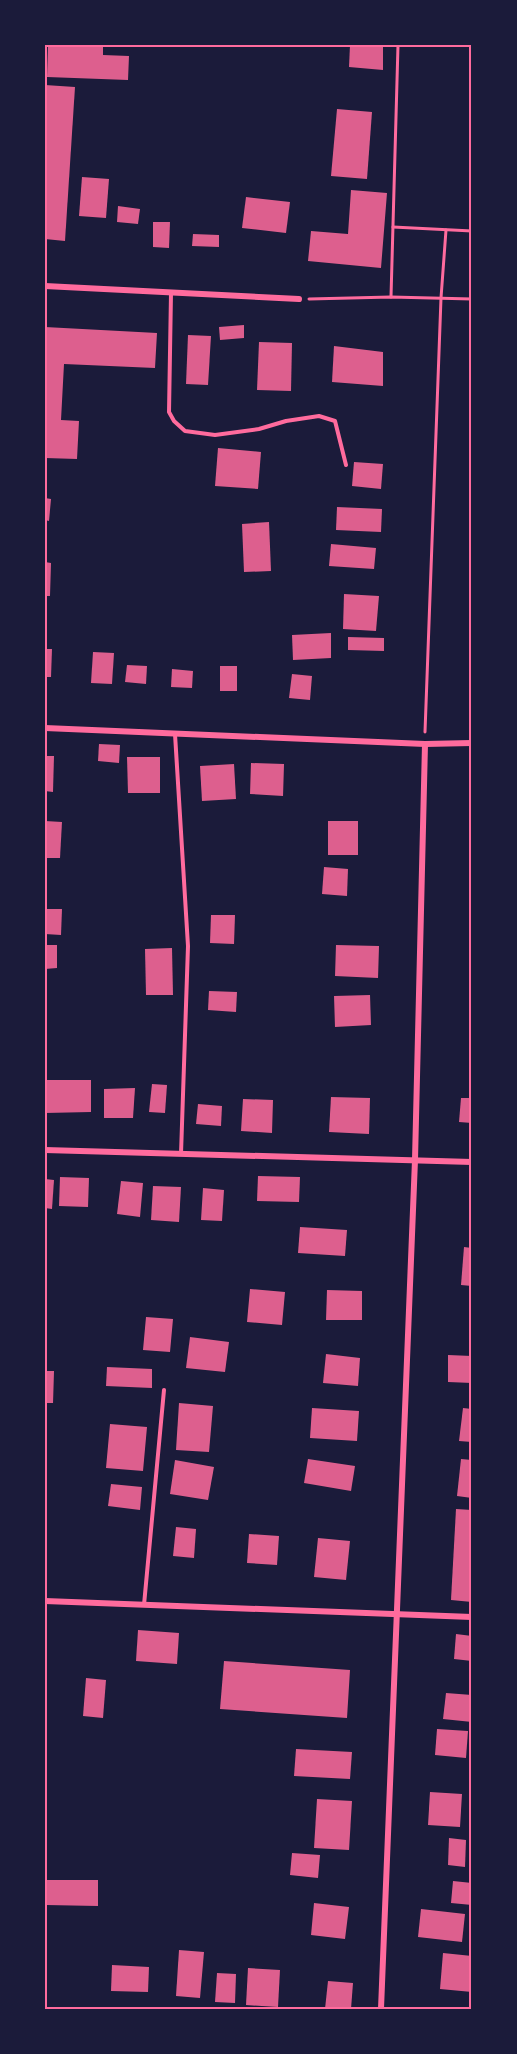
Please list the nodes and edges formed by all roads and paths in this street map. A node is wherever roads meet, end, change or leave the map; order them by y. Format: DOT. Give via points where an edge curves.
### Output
graph roads {
  1 [pos="398,45"];
  2 [pos="393,227"];
  3 [pos="446,230"];
  4 [pos="472,231"];
  5 [pos="45,286"];
  6 [pos="171,293"];
  7 [pos="391,297"];
  8 [pos="441,298"];
  9 [pos="299,299"];
  10 [pos="472,299"];
  11 [pos="346,465"];
  12 [pos="45,728"];
  13 [pos="176,733"];
  14 [pos="472,743"];
  15 [pos="425,744"];
  16 [pos="45,1150"];
  17 [pos="181,1154"];
  18 [pos="416,1160"];
  19 [pos="472,1162"];
  20 [pos="164,1390"];
  21 [pos="45,1601"];
  22 [pos="144,1605"];
  23 [pos="397,1614"];
  24 [pos="472,1617"];
  25 [pos="381,2009"];
  1 -- 2 [label="path"];
  2 -- 3 [label="path"];
  2 -- 7 [label="path"];
  3 -- 4 [label="path"];
  3 -- 8 [label="path"];
  5 -- 6 [label="street"];
  6 -- 9 [label="street"];
  6 -- 11 [label="lane" via="169,412 174,421 185,431 215,435 319,416 335,421"];
  7 -- 8 [label="path"];
  7 -- 9 [label="path"];
  8 -- 10 [label="path"];
  8 -- 15 [label="path"];
  12 -- 13 [label="street"];
  13 -- 15 [label="street"];
  13 -- 17 [label="lane" via="188,946"];
  14 -- 15 [label="street"];
  15 -- 18 [label="street"];
  16 -- 17 [label="street"];
  17 -- 18 [label="street"];
  18 -- 19 [label="street"];
  18 -- 23 [label="street"];
  20 -- 22 [label="lane"];
  21 -- 22 [label="street"];
  22 -- 23 [label="street"];
  23 -- 24 [label="street"];
  23 -- 25 [label="street"];
}
